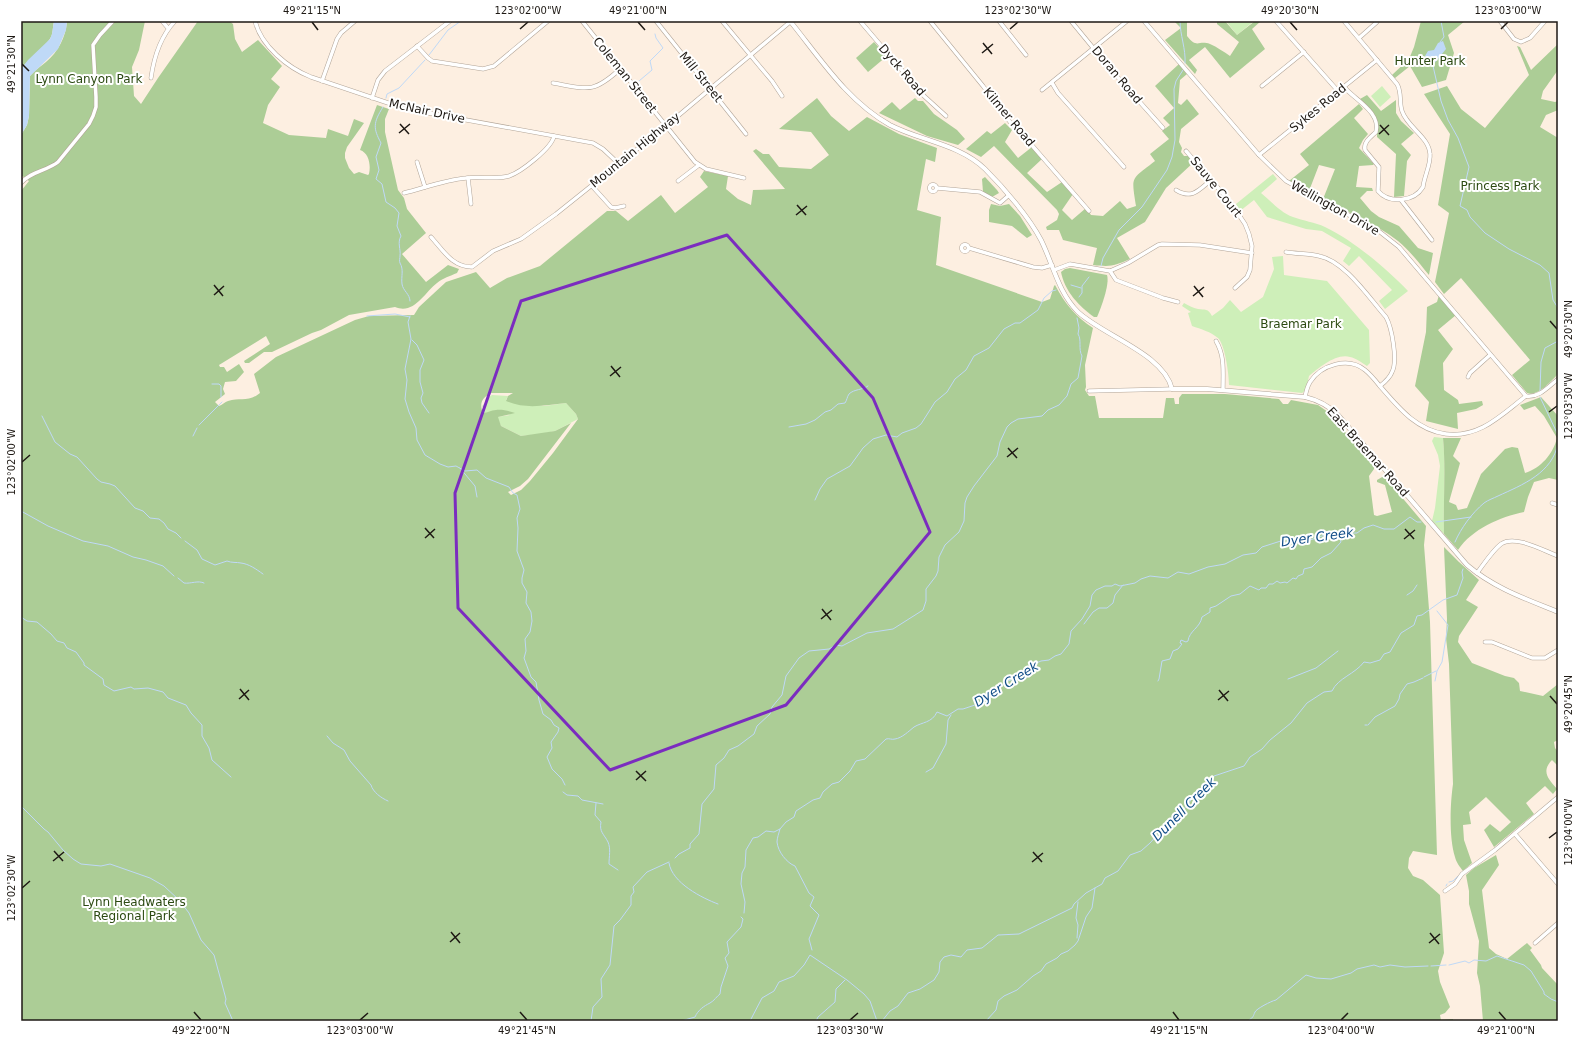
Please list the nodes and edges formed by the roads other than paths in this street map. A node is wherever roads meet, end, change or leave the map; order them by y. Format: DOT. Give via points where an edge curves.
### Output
graph roads {
  1 [pos="113,21"];
  2 [pos="162,21"];
  3 [pos="175,21"];
  4 [pos="255,21"];
  5 [pos="355,21"];
  6 [pos="450,21"];
  7 [pos="548,21"];
  8 [pos="582,21"];
  9 [pos="656,21"];
  10 [pos="722,21"];
  11 [pos="790,21"];
  12 [pos="860,21"];
  13 [pos="930,21"];
  14 [pos="999,21"];
  15 [pos="1071,21"];
  16 [pos="1128,21"];
  17 [pos="1144,21"];
  18 [pos="1276,21"];
  19 [pos="1344,21"];
  20 [pos="1500,21"];
  21 [pos="1545,21"];
  22 [pos="1377,22"];
  23 [pos="168,28"];
  24 [pos="1359,38"];
  25 [pos="417,46"];
  26 [pos="1094,49"];
  27 [pos="1304,52"];
  28 [pos="1026,55"];
  29 [pos="750,56"];
  30 [pos="1377,60"];
  31 [pos="620,69"];
  32 [pos="151,78"];
  33 [pos="322,81"];
  34 [pos="553,83"];
  35 [pos="1052,83"];
  36 [pos="1262,86"];
  37 [pos="1344,87"];
  38 [pos="710,89"];
  39 [pos="1042,90"];
  40 [pos="1338,92"];
  41 [pos="782,96"];
  42 [pos="372,98"];
  43 [pos="946,116"];
  44 [pos="666,126"];
  45 [pos="1163,128"];
  46 [pos="746,134"];
  47 [pos="554,136"];
  48 [pos="1186,151"];
  49 [pos="1259,155"];
  50 [pos="418,162"];
  51 [pos="619,164"];
  52 [pos="699,165"];
  53 [pos="1124,167"];
  54 [pos="468,178"];
  55 [pos="744,178"];
  56 [pos="1211,180"];
  57 [pos="678,181"];
  58 [pos="21,183"];
  59 [pos="592,186"];
  60 [pos="425,188"];
  61 [pos="937,188"];
  62 [pos="1176,190"];
  63 [pos="404,193"];
  64 [pos="1008,196"];
  65 [pos="1401,200"];
  66 [pos="471,204"];
  67 [pos="624,206"];
  68 [pos="1089,211"];
  69 [pos="431,237"];
  70 [pos="1432,240"];
  71 [pos="969,248"];
  72 [pos="1286,252"];
  73 [pos="1252,253"];
  74 [pos="1052,265"];
  75 [pos="1054,270"];
  76 [pos="1110,271"];
  77 [pos="1235,288"];
  78 [pos="1178,302"];
  79 [pos="1216,341"];
  80 [pos="1490,355"];
  81 [pos="1468,377"];
  82 [pos="1558,379"];
  83 [pos="1380,386"];
  84 [pos="1172,389"];
  85 [pos="1223,390"];
  86 [pos="1089,391"];
  87 [pos="1526,396"];
  88 [pos="1305,397"];
  89 [pos="1552,503"];
  90 [pos="1558,505"];
  91 [pos="1558,556"];
  92 [pos="1477,573"];
  93 [pos="1558,612"];
  94 [pos="1485,642"];
  95 [pos="1558,650"];
  96 [pos="1532,658"];
  97 [pos="1531,665"];
  98 [pos="1558,797"];
  99 [pos="1515,834"];
  100 [pos="1558,884"];
  101 [pos="1445,891"];
  102 [pos="1558,923"];
  103 [pos="1535,943"];
  1 -- 58 [label="street" via="93,45 96,102 91,120 58,162 26,176"];
  2 -- 23 [label="street"];
  3 -- 23 [label="street"];
  4 -- 33 [label="street, McNair Drive" via="264,41 282,59 297,70"];
  5 -- 33 [label="street" via="341,33"];
  6 -- 25 [label="street"];
  7 -- 25 [label="street" via="494,66 483,69 432,61"];
  8 -- 31 [label="street, Coleman Street"];
  9 -- 38 [label="street, Mill Street"];
  10 -- 29 [label="street"];
  11 -- 29 [label="street, Mountain Highway"];
  11 -- 64 [label="street" via="845,89 864,107 895,127 964,154 984,169"];
  12 -- 43 [label="street, Dyck Road" via="924,96"];
  13 -- 68 [label="street, Kilmer Road" via="1010,122"];
  14 -- 28 [label="street"];
  15 -- 26 [label="street, Doran Road"];
  16 -- 26 [label="street"];
  17 -- 49 [label="street, Wellington Drive"];
  18 -- 27 [label="street"];
  19 -- 24 [label="street"];
  20 -- 21 [label="street" via="1514,39 1521,42 1530,38"];
  22 -- 24 [label="street"];
  23 -- 32 [label="street" via="158,46"];
  24 -- 30 [label="street"];
  25 -- 42 [label="street" via="380,77"];
  26 -- 35 [label="street"];
  26 -- 45 [label="street, Doran Road"];
  27 -- 36 [label="street"];
  27 -- 40 [label="street"];
  29 -- 38 [label="street, Mountain Highway"];
  29 -- 41 [label="street"];
  30 -- 37 [label="street, Sykes Road"];
  30 -- 65 [label="street" via="1399,88 1402,110 1408,124 1429,148 1430,156 1423,187 1406,200"];
  31 -- 34 [label="street" via="592,88"];
  31 -- 44 [label="street, Coleman Street"];
  33 -- 42 [label="street, McNair Drive"];
  35 -- 39 [label="street"];
  35 -- 53 [label="street"];
  37 -- 40 [label="street, Sykes Road"];
  37 -- 65 [label="street" via="1376,121 1376,132 1364,146 1379,167 1378,191 1389,199"];
  38 -- 44 [label="street, Mountain Highway"];
  38 -- 46 [label="street, Mill Street"];
  40 -- 49 [label="street, Sykes Road"];
  42 -- 47 [label="street, McNair Drive" via="406,109"];
  44 -- 51 [label="street, Mountain Highway"];
  44 -- 52 [label="street, Coleman Street"];
  47 -- 51 [label="street, McNair Drive" via="593,143"];
  47 -- 54 [label="street" via="548,148 517,172 502,178"];
  48 -- 56 [label="street, Sauve Court"];
  49 -- 80 [label="street, Wellington Drive" via="1286,182 1380,232 1398,247"];
  50 -- 60 [label="street"];
  51 -- 59 [label="street, Mountain Highway"];
  52 -- 55 [label="street, Coleman Street"];
  52 -- 57 [label="street"];
  54 -- 60 [label="street"];
  54 -- 66 [label="street"];
  56 -- 62 [label="street" via="1196,193 1181,193"];
  56 -- 73 [label="street, Sauve Court" via="1231,202 1245,224"];
  59 -- 67 [label="street" via="611,207"];
  59 -- 69 [label="street, Mountain Highway" via="521,240 493,251 472,267 453,262"];
  60 -- 63 [label="street"];
  61 -- 64 [label="street" via="980,192 1000,203"];
  64 -- 74 [label="street" via="1035,230"];
  65 -- 70 [label="street"];
  71 -- 74 [label="street" via="1033,267"];
  72 -- 83 [label="street" via="1319,256 1334,262 1345,270 1386,317 1393,336 1393,370"];
  73 -- 76 [label="street" via="1200,245 1162,244"];
  73 -- 77 [label="street, Sauve Court" via="1247,277"];
  74 -- 75 [label="street"];
  75 -- 76 [label="street" via="1070,264"];
  75 -- 84 [label="street" via="1065,296 1078,312 1158,365"];
  76 -- 78 [label="street" via="1116,280"];
  79 -- 85 [label="street" via="1222,351"];
  80 -- 81 [label="street" via="1470,372"];
  80 -- 87 [label="street, Wellington Drive"];
  82 -- 87 [label="street" via="1538,395"];
  83 -- 87 [label="street" via="1411,419 1428,429 1447,434 1468,433 1483,428"];
  83 -- 88 [label="street" via="1365,369 1353,364 1340,363 1328,366 1313,379 1309,383"];
  84 -- 85 [label="street, East Braemar Road"];
  84 -- 86 [label="street, East Braemar Road"];
  85 -- 88 [label="street, East Braemar Road"];
  88 -- 92 [label="street, East Braemar Road" via="1323,404 1338,415 1463,561"];
  89 -- 90 [label="street"];
  91 -- 92 [label="street" via="1522,542 1509,541 1498,547"];
  92 -- 93 [label="street, East Braemar Road" via="1505,591"];
  94 -- 96 [label="street" via="1492,642"];
  95 -- 96 [label="street" via="1545,658"];
  96 -- 97 [label="street"];
  98 -- 99 [label="street"];
  99 -- 100 [label="street"];
  99 -- 101 [label="street" via="1462,874 1455,884"];
  102 -- 103 [label="street"];
}
